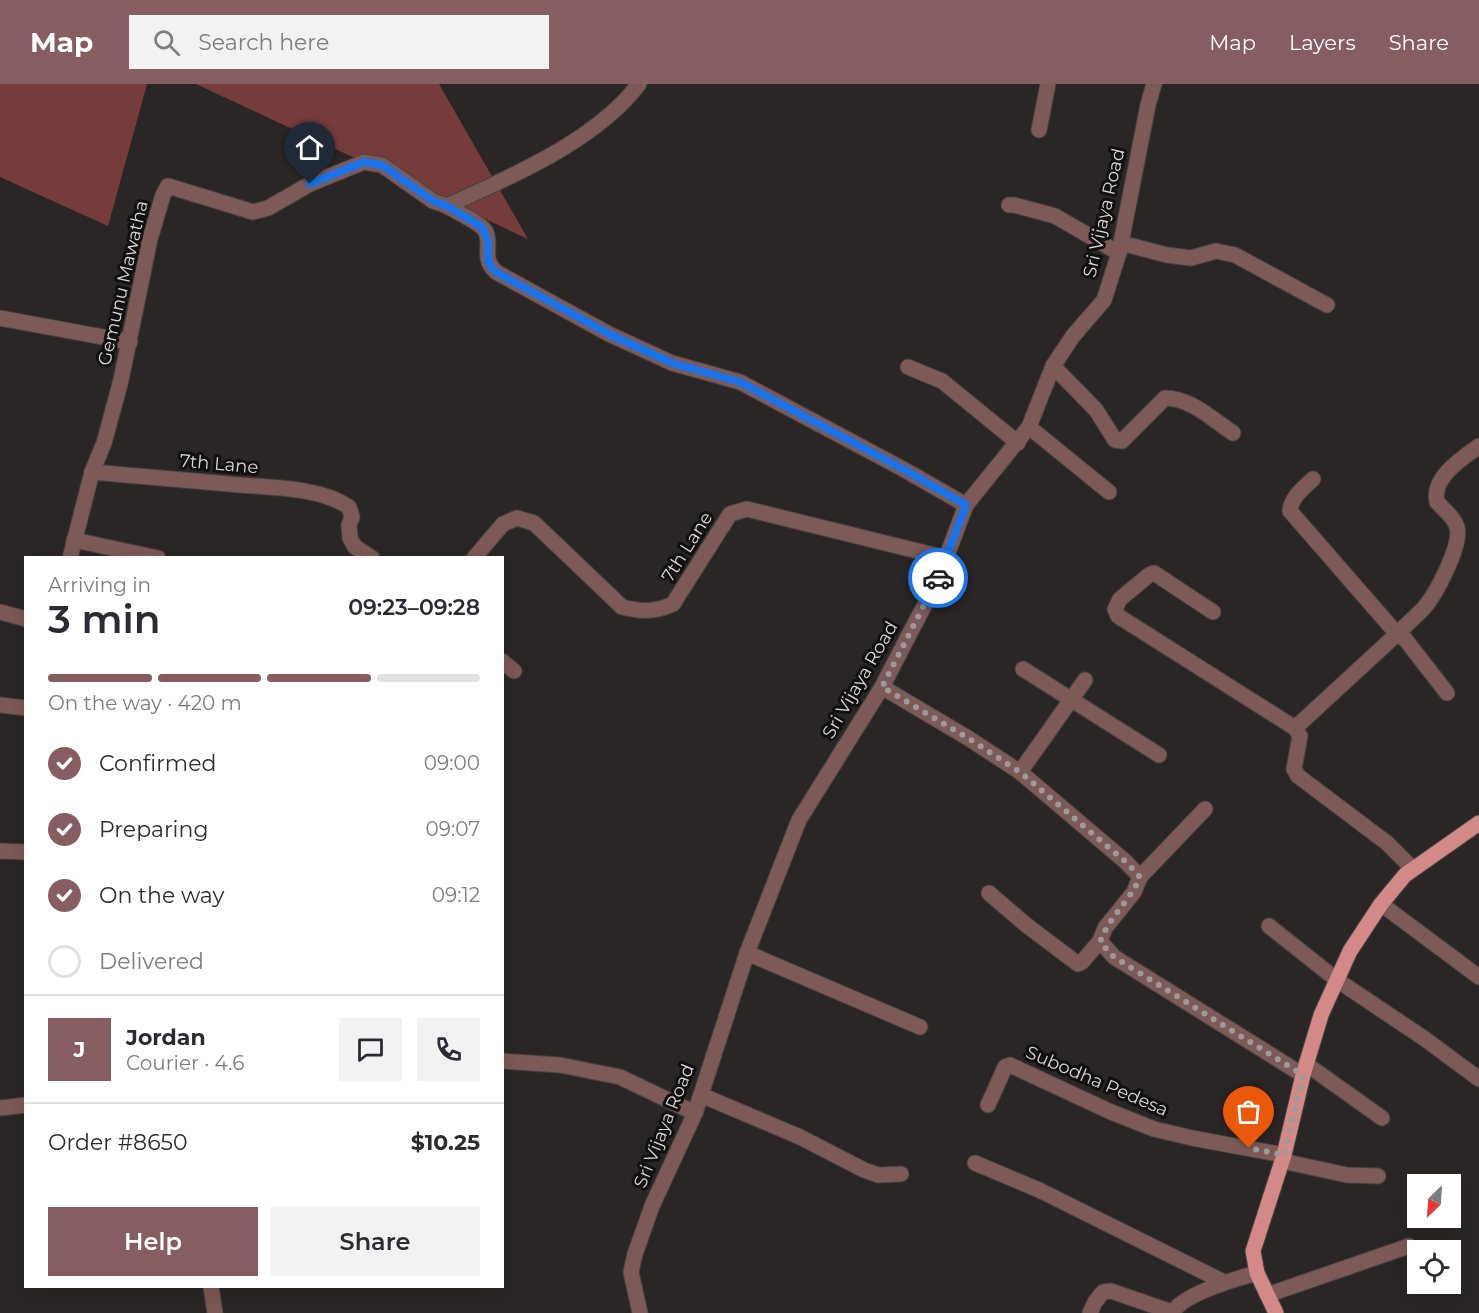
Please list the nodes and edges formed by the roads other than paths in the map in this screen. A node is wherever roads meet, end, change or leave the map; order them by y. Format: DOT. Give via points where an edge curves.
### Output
graph roads {
  1 [pos="639,84"];
  2 [pos="1048,84"];
  3 [pos="1154,84"];
  4 [pos="1039,129"];
  5 [pos="1009,205"];
  6 [pos="447,206"];
  7 [pos="1120,248"];
  8 [pos="1327,305"];
  9 [pos="0,318"];
  10 [pos="130,342"];
  11 [pos="1053,366"];
  12 [pos="908,367"];
  13 [pos="1029,427"];
  14 [pos="1233,433"];
  15 [pos="1018,443"];
  16 [pos="1479,446"];
  17 [pos="92,472"];
  18 [pos="1313,479"];
  19 [pos="1109,492"];
  20 [pos="966,505"];
  21 [pos="74,540"];
  22 [pos="70,556"];
  23 [pos="149,556"];
  24 [pos="369,556"];
  25 [pos="476,556"];
  26 [pos="946,558"];
  27 [pos="0,612"];
  28 [pos="1213,612"];
  29 [pos="24,618"];
  30 [pos="1397,633"];
  31 [pos="1023,669"];
  32 [pos="1085,680"];
  33 [pos="882,687"];
  34 [pos="1447,693"];
  35 [pos="1071,699"];
  36 [pos="0,705"];
  37 [pos="24,708"];
  38 [pos="1295,728"];
  39 [pos="1159,754"];
  40 [pos="1020,772"];
  41 [pos="1205,809"];
  42 [pos="1479,823"];
  43 [pos="0,851"];
  44 [pos="24,852"];
  45 [pos="1412,868"];
  46 [pos="1140,877"];
  47 [pos="989,893"];
  48 [pos="1381,904"];
  49 [pos="1269,926"];
  50 [pos="1100,942"];
  51 [pos="747,953"];
  52 [pos="1479,977"];
  53 [pos="1337,980"];
  54 [pos="920,1027"];
  55 [pos="504,1061"];
  56 [pos="1304,1070"];
  57 [pos="1479,1079"];
  58 [pos="701,1095"];
  59 [pos="988,1104"];
  60 [pos="24,1105"];
  61 [pos="0,1108"];
  62 [pos="695,1113"];
  63 [pos="1382,1118"];
  64 [pos="1283,1158"];
  65 [pos="975,1163"];
  66 [pos="901,1174"];
  67 [pos="1378,1176"];
  68 [pos="1407,1247"];
  69 [pos="1257,1273"];
  70 [pos="1224,1282"];
  71 [pos="211,1288"];
  72 [pos="1267,1295"];
  73 [pos="1172,1312"];
  74 [pos="215,1313"];
  75 [pos="640,1313"];
  76 [pos="1090,1313"];
  77 [pos="1276,1313"];
  1 -- 6 [label="street" via="603,122 525,170"];
  2 -- 4 [label="street"];
  3 -- 7 [label="street, Sri Vijaya Road"];
  5 -- 7 [label="street" via="1055,216"];
  6 -- 10 [label="street, Gemunu Mawatha" via="433,201 382,165 364,162 253,212 168,186 150,239"];
  6 -- 20 [label="street" via="482,227 488,241 488,260 496,272 609,334 672,363 740,382"];
  7 -- 8 [label="street" via="1191,258 1216,251 1235,255"];
  7 -- 11 [label="street, Sri Vijaya Road" via="1104,300"];
  9 -- 10 [label="street"];
  10 -- 17 [label="street, Gemunu Mawatha" via="104,442"];
  11 -- 13 [label="street, Sri Vijaya Road"];
  11 -- 14 [label="street" via="1096,410 1115,440 1122,441 1166,398 1190,404"];
  12 -- 15 [label="street" via="942,381"];
  13 -- 15 [label="street, Sri Vijaya Road"];
  13 -- 19 [label="street"];
  15 -- 20 [label="street, Sri Vijaya Road"];
  16 -- 30 [label="street" via="1436,487 1437,502 1458,528 1457,543 1435,594"];
  17 -- 21 [label="street, Gemunu Mawatha"];
  17 -- 24 [label="street, 7th Lane" via="288,490 337,500 349,507 350,538 355,547"];
  18 -- 30 [label="street" via="1294,498 1290,511"];
  20 -- 26 [label="street, Sri Vijaya Road"];
  21 -- 22 [label="street, Gemunu Mawatha"];
  21 -- 23 [label="street"];
  25 -- 26 [label="street, 7th Lane" via="503,524 517,518 534,523 622,608 640,612 674,604 730,514 747,509"];
  26 -- 33 [label="street, Sri Vijaya Road"];
  27 -- 29 [label="street"];
  28 -- 38 [label="street" via="1154,573 1120,599 1115,609 1118,616"];
  30 -- 34 [label="street"];
  30 -- 38 [label="street"];
  31 -- 35 [label="street"];
  32 -- 35 [label="street"];
  33 -- 40 [label="street"];
  33 -- 51 [label="street, Sri Vijaya Road" via="799,820"];
  35 -- 39 [label="street"];
  35 -- 40 [label="street"];
  36 -- 37 [label="street"];
  38 -- 45 [label="street" via="1300,736 1294,769 1298,776 1387,843"];
  40 -- 46 [label="street"];
  41 -- 46 [label="street"];
  42 -- 45 [label="main road"];
  43 -- 44 [label="street"];
  45 -- 48 [label="main road"];
  46 -- 50 [label="street" via="1134,892 1105,928"];
  47 -- 50 [label="street" via="1074,963 1082,962"];
  48 -- 52 [label="street"];
  48 -- 53 [label="main road" via="1350,951"];
  49 -- 53 [label="street"];
  50 -- 56 [label="street" via="1114,957"];
  51 -- 54 [label="street"];
  51 -- 58 [label="street, Sri Vijaya Road"];
  53 -- 56 [label="main road"];
  53 -- 57 [label="street"];
  55 -- 62 [label="street" via="560,1065 620,1077"];
  56 -- 63 [label="street"];
  56 -- 64 [label="main road"];
  58 -- 62 [label="street, Sri Vijaya Road"];
  58 -- 66 [label="street" via="800,1137 864,1170 879,1175"];
  59 -- 64 [label="street, Subodha Pedesa" via="1005,1067 1010,1065 1154,1129"];
  60 -- 61 [label="street"];
  62 -- 75 [label="street, Sri Vijaya Road" via="652,1206 635,1254 631,1272"];
  64 -- 67 [label="street" via="1347,1175"];
  64 -- 69 [label="main road" via="1255,1244"];
  65 -- 70 [label="street"];
  68 -- 72 [label="street"];
  69 -- 70 [label="street"];
  69 -- 72 [label="main road"];
  70 -- 73 [label="street" via="1179,1304"];
  71 -- 74 [label="street"];
  72 -- 77 [label="main road"];
  73 -- 76 [label="street" via="1112,1291 1103,1292"];
}
